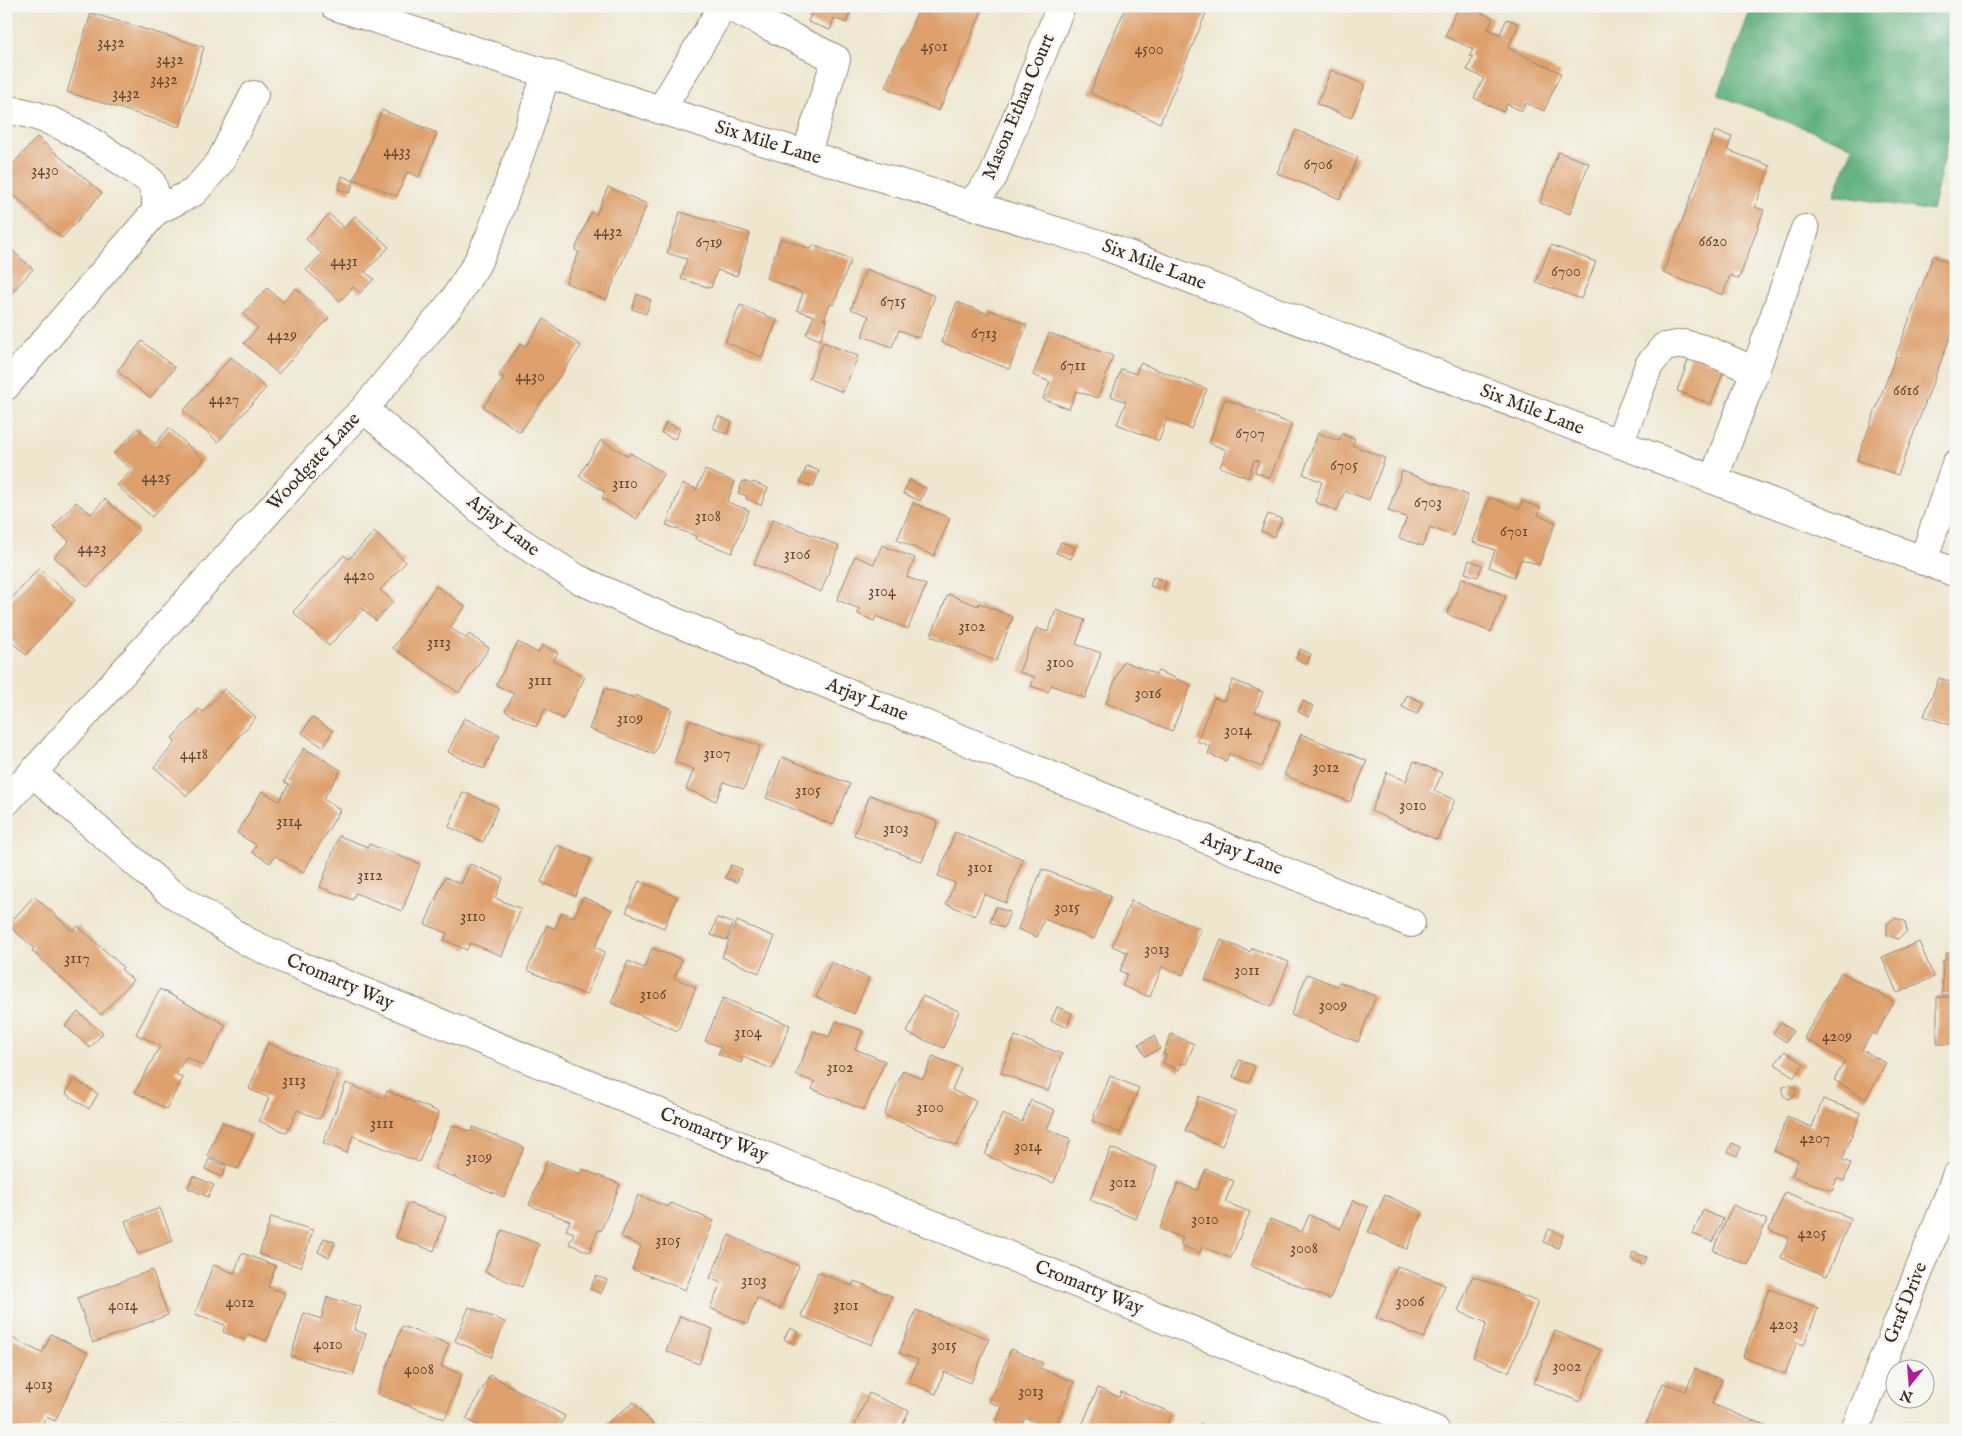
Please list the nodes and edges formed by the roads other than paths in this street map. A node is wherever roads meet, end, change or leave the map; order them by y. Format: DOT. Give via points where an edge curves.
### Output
graph roads {
  1 [pos="335,6"];
  2 [pos="721,6"];
  3 [pos="728,6"];
  4 [pos="1061,6"];
  5 [pos="546,74"];
  6 [pos="254,95"];
  7 [pos="6,110"];
  8 [pos="661,110"];
  9 [pos="806,155"];
  10 [pos="970,205"];
  11 [pos="156,211"];
  12 [pos="1805,229"];
  13 [pos="1755,371"];
  14 [pos="6,386"];
  15 [pos="364,409"];
  16 [pos="1619,444"];
  17 [pos="1956,464"];
  18 [pos="1712,480"];
  19 [pos="1923,561"];
  20 [pos="1956,573"];
  21 [pos="33,773"];
  22 [pos="6,802"];
  23 [pos="1410,923"];
  24 [pos="1956,1176"];
  25 [pos="1435,1430"];
  26 [pos="1855,1430"];
  1 -- 5 [label="street, Six Mile Lane"];
  2 -- 8 [label="street"];
  3 -- 9 [label="street" via="836,59"];
  4 -- 10 [label="street, Mason Ethan Court" via="993,177"];
  5 -- 8 [label="street, Six Mile Lane"];
  5 -- 15 [label="street, Woodgate Lane" via="528,131 476,265 453,301"];
  6 -- 11 [label="street" via="220,162 194,192"];
  7 -- 11 [label="street" via="22,111 59,124 152,180"];
  8 -- 9 [label="street, Six Mile Lane"];
  9 -- 10 [label="street, Six Mile Lane"];
  10 -- 16 [label="street, Six Mile Lane" via="1105,246"];
  11 -- 14 [label="street"];
  12 -- 13 [label="street"];
  13 -- 16 [label="street" via="1707,350 1684,344 1664,347 1649,365"];
  13 -- 18 [label="street"];
  15 -- 21 [label="street, Woodgate Lane"];
  15 -- 23 [label="street, Arjay Lane" via="507,533 576,578 651,612"];
  16 -- 18 [label="street, Six Mile Lane"];
  17 -- 19 [label="street"];
  18 -- 19 [label="street, Six Mile Lane"];
  19 -- 20 [label="street, Six Mile Lane"];
  21 -- 22 [label="street, Woodgate Lane"];
  21 -- 25 [label="street, Cromarty Way" via="167,890 255,945 309,970"];
  24 -- 26 [label="street, Graf Drive"];
}
